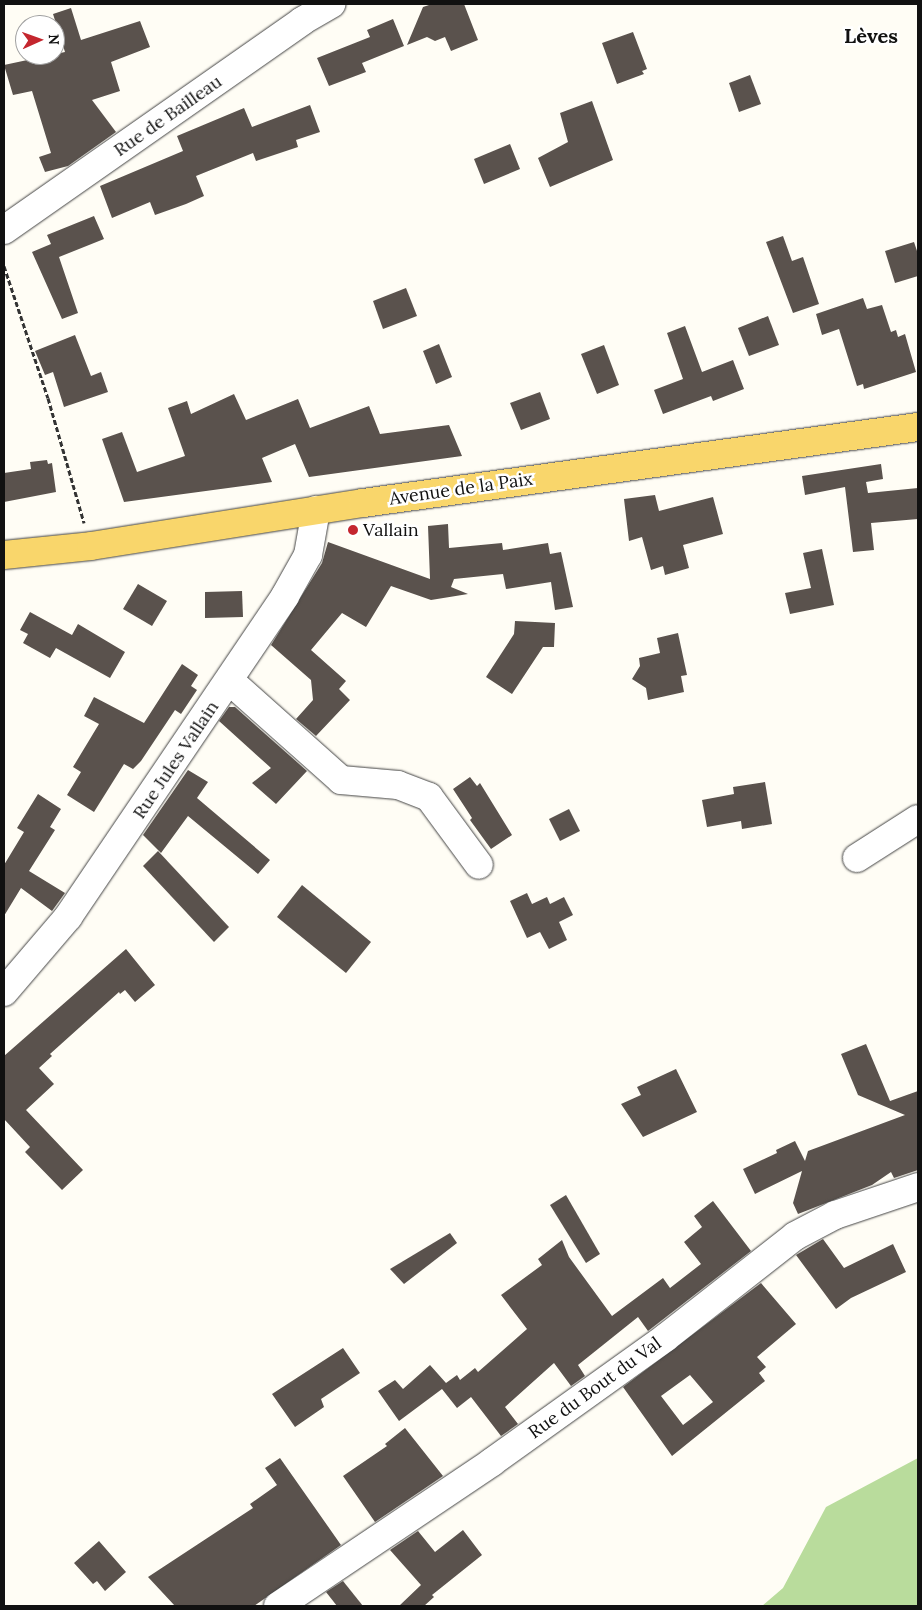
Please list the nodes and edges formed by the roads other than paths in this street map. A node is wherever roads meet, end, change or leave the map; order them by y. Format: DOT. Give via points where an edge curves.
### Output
graph roads {
  1 [pos="332,4"];
  2 [pos="4,230"];
  3 [pos="918,427"];
  4 [pos="316,510"];
  5 [pos="4,555"];
  6 [pos="230,681"];
  7 [pos="918,819"];
  8 [pos="857,858"];
  9 [pos="479,865"];
  10 [pos="4,992"];
  11 [pos="918,1187"];
  12 [pos="278,1606"];
  1 -- 2 [label="street, Rue de Bailleau" via="302,21"];
  3 -- 4 [label="main road, Avenue de la Paix"];
  4 -- 5 [label="main road, Avenue de la Paix" via="91,546"];
  4 -- 6 [label="street, Rue Jules Vallain" via="308,555"];
  6 -- 9 [label="street" via="341,780 398,785 429,797"];
  6 -- 10 [label="street, Rue Jules Vallain" via="68,917"];
  7 -- 8 [label="street"];
  11 -- 12 [label="street, Rue du Bout du Val" via="835,1215 795,1236 665,1338 500,1456"];
}
